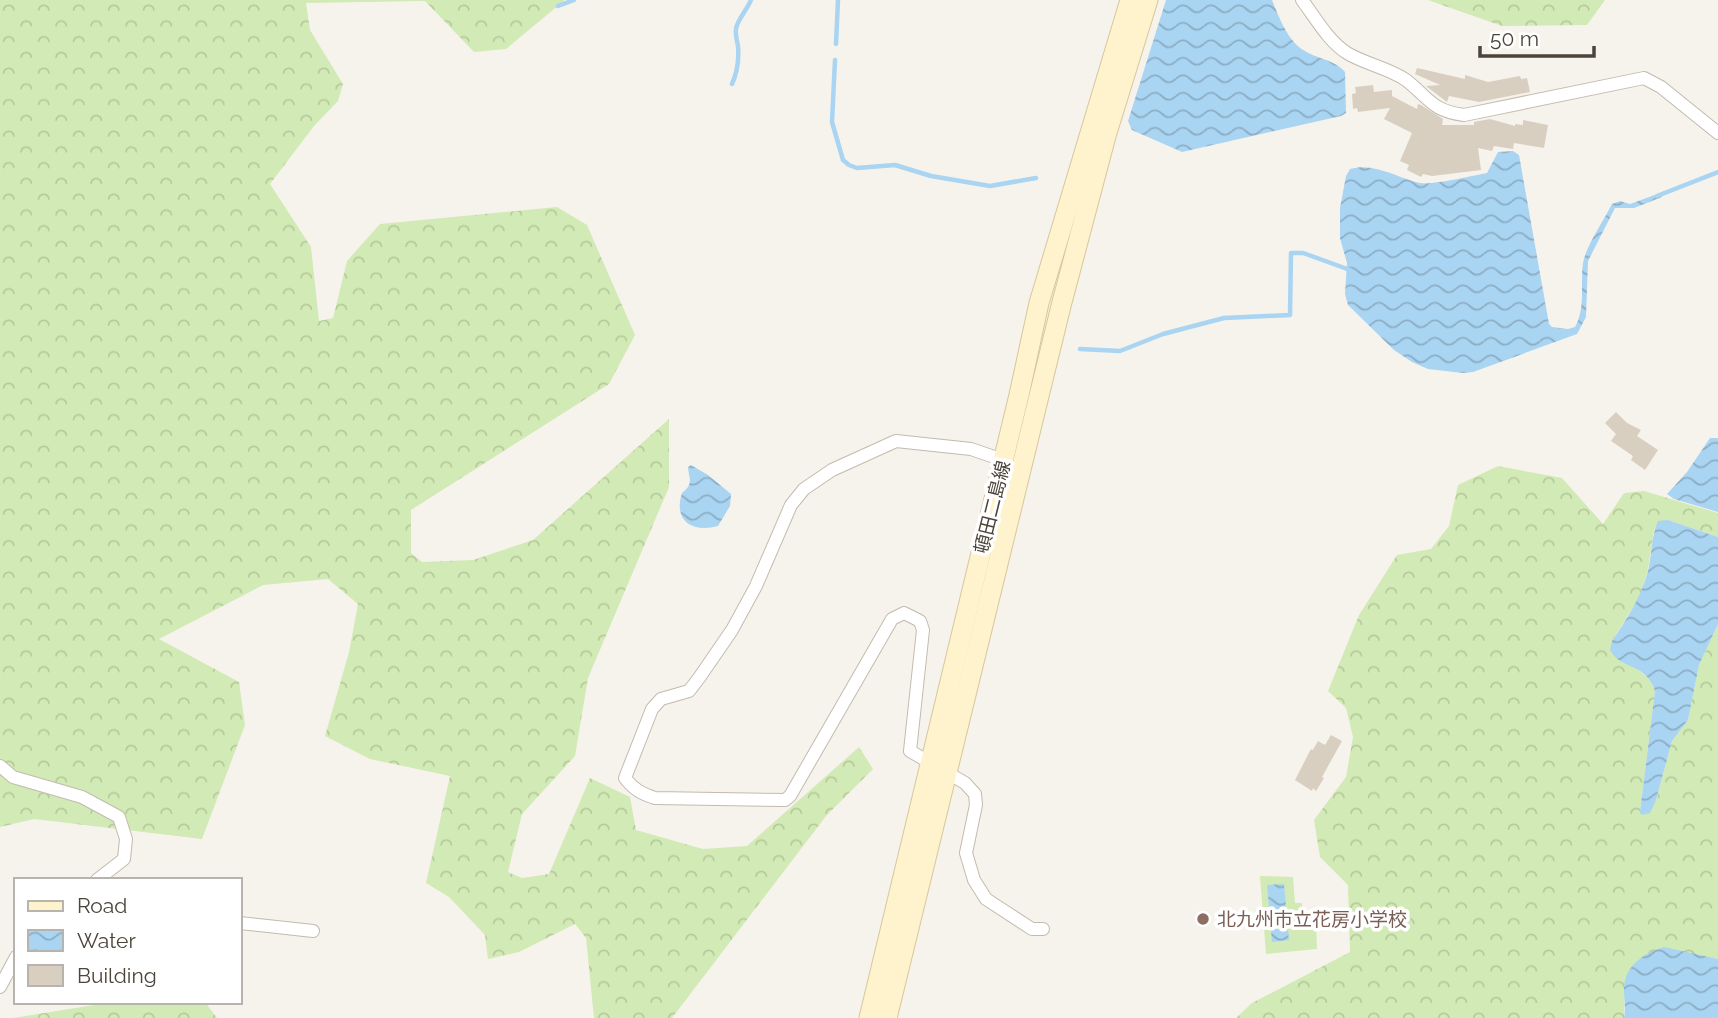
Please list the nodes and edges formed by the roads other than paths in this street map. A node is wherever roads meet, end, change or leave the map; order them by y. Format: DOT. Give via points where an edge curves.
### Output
graph roads {
  1 [pos="1130,0"];
  2 [pos="1147,0"];
  3 [pos="1302,0"];
  4 [pos="1718,133"];
  5 [pos="1003,460"];
  6 [pos="929,761"];
  7 [pos="0,766"];
  8 [pos="945,773"];
  9 [pos="100,878"];
  10 [pos="242,923"];
  11 [pos="1043,929"];
  12 [pos="313,931"];
  13 [pos="14,961"];
  14 [pos="0,987"];
  15 [pos="869,1018"];
  16 [pos="887,1018"];
  1 -- 5 [label="main road, 頓田二島線" via="1039,303"];
  2 -- 8 [label="main road, 頓田二島線" via="1106,136"];
  3 -- 4 [label="street" via="1348,54 1405,79 1446,113 1464,115 1644,78"];
  5 -- 6 [label="main road, 頓田二島線"];
  5 -- 6 [label="street" via="971,449 896,441 832,470 804,489 791,505 732,630 688,691 661,699 652,709 625,778 632,787 656,798 785,800 879,639 892,619 904,613 920,621 923,630 910,751"];
  6 -- 8 [label="street"];
  6 -- 15 [label="main road, 頓田二島線"];
  7 -- 9 [label="street" via="13,777 82,797 119,817 126,839 124,859"];
  8 -- 11 [label="street" via="975,794 967,853 974,880 986,900 1032,929"];
  8 -- 16 [label="main road, 頓田二島線"];
  10 -- 12 [label="street"];
  13 -- 14 [label="street"];
}
